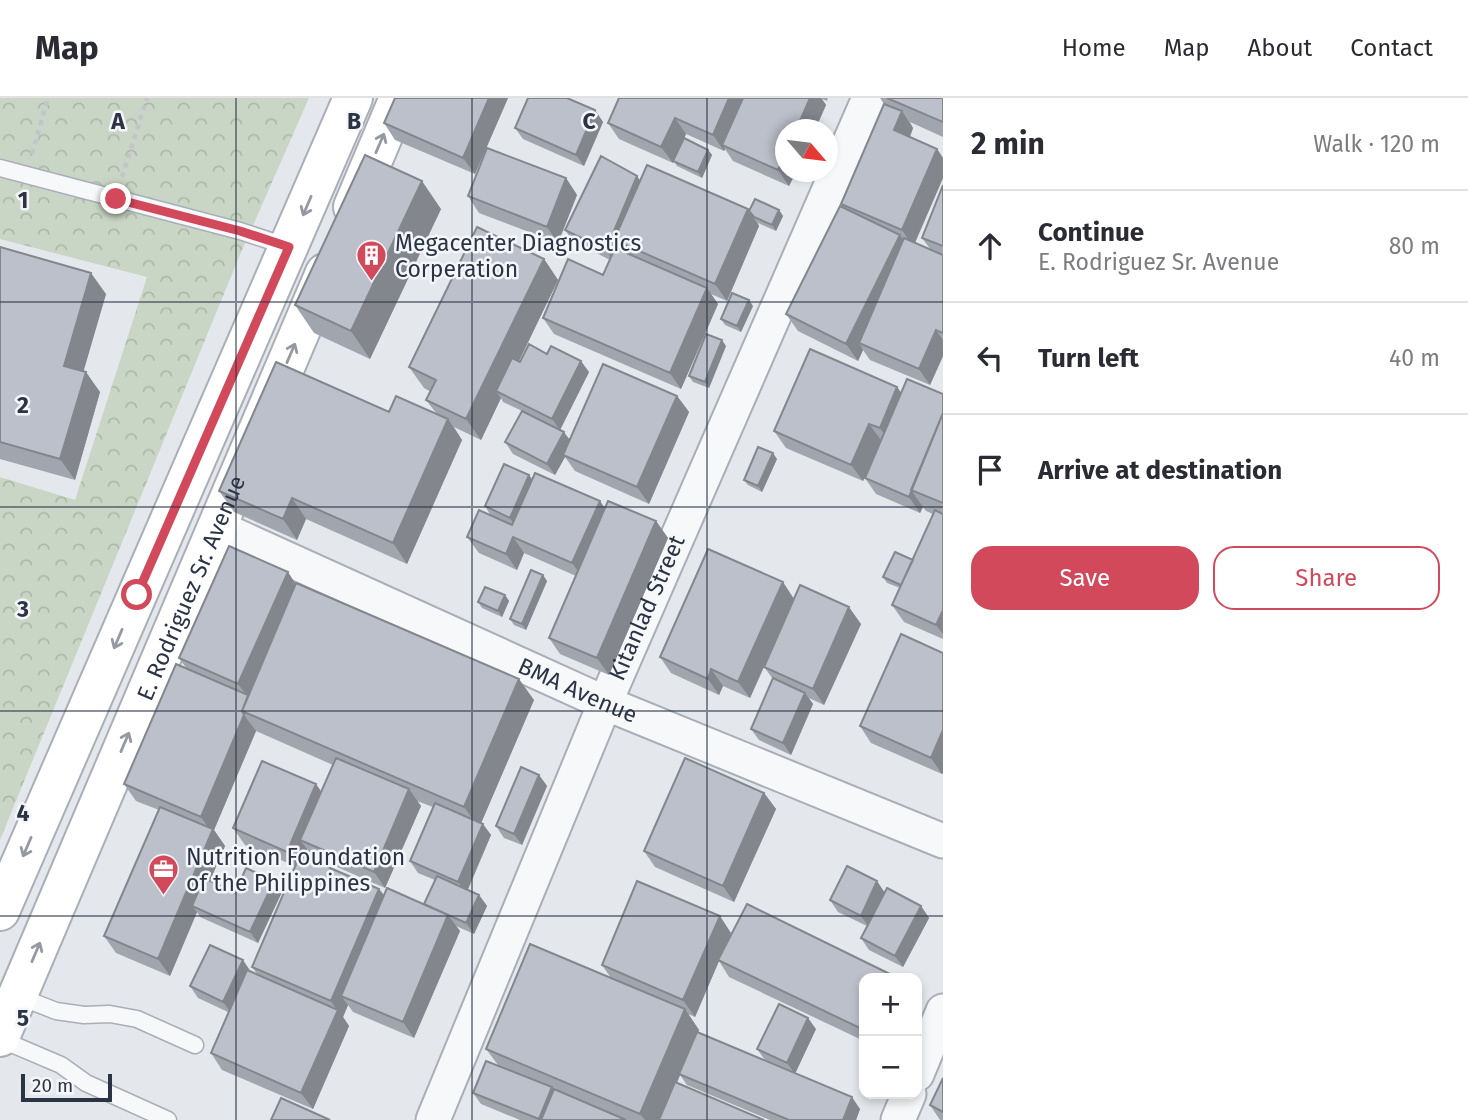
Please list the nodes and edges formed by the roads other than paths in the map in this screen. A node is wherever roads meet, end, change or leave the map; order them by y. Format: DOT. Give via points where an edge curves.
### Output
graph roads {
  1 [pos="353,98"];
  2 [pos="399,98"];
  3 [pos="869,98"];
  4 [pos="0,168"];
  5 [pos="289,247"];
  6 [pos="217,527"];
  7 [pos="606,703"];
  8 [pos="943,841"];
  9 [pos="0,911"];
  10 [pos="18,996"];
  11 [pos="943,1011"];
  12 [pos="0,1038"];
  13 [pos="195,1045"];
  14 [pos="922,1062"];
  15 [pos="907,1099"];
  16 [pos="168,1120"];
  17 [pos="433,1120"];
  18 [pos="898,1120"];
  1 -- 5 [label="main road, E. Rodriguez Sr. Avenue, one-way"];
  6 -- 2 [label="main road, E. Rodriguez Sr. Avenue, one-way"];
  3 -- 7 [label="street, Kitanlad Street"];
  4 -- 5 [label="lane"];
  5 -- 9 [label="main road, E. Rodriguez Sr. Avenue, one-way"];
  6 -- 7 [label="street, BMA Avenue"];
  10 -- 6 [label="main road, E. Rodriguez Sr. Avenue, one-way"];
  7 -- 8 [label="street, BMA Avenue"];
  7 -- 17 [label="street, Kitanlad Street"];
  10 -- 12 [label="main road, E. Rodriguez Sr. Avenue"];
  10 -- 13 [label="lane" via="55,1011 137,1019"];
  11 -- 14 [label="street"];
  12 -- 16 [label="lane"];
  15 -- 18 [label="street"];
}
